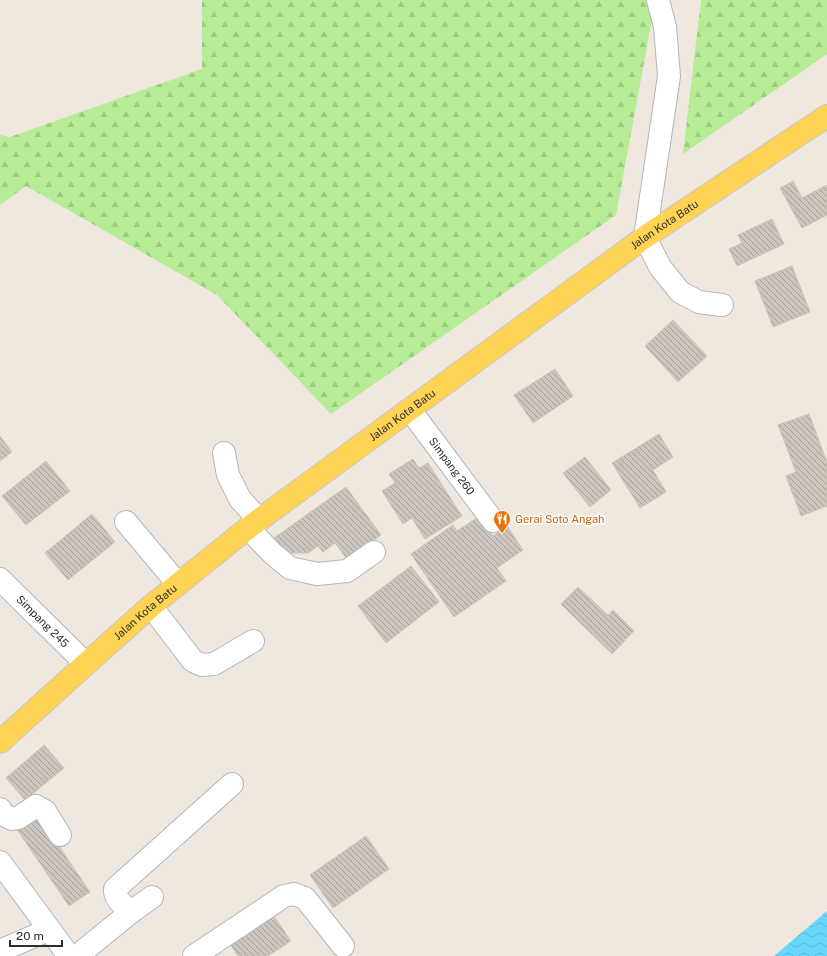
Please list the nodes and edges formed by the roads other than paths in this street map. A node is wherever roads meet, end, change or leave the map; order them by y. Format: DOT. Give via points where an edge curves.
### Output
graph roads {
  1 [pos="658,0"];
  2 [pos="827,116"];
  3 [pos="645,237"];
  4 [pos="722,304"];
  5 [pos="410,410"];
  6 [pos="224,453"];
  7 [pos="493,521"];
  8 [pos="126,522"];
  9 [pos="254,524"];
  10 [pos="374,552"];
  11 [pos="0,579"];
  12 [pos="178,584"];
  13 [pos="151,606"];
  14 [pos="253,641"];
  15 [pos="86,664"];
  16 [pos="0,742"];
  17 [pos="232,784"];
  18 [pos="0,810"];
  19 [pos="60,835"];
  20 [pos="0,862"];
  21 [pos="152,897"];
  22 [pos="131,912"];
  23 [pos="48,930"];
  24 [pos="343,946"];
  25 [pos="0,951"];
  26 [pos="69,956"];
  27 [pos="77,956"];
  28 [pos="194,956"];
  1 -- 3 [label="street" via="665,27 669,76"];
  2 -- 3 [label="main road, Jalan Kota Batu"];
  3 -- 4 [label="street" via="660,267 680,292 699,302"];
  3 -- 5 [label="main road, Jalan Kota Batu"];
  5 -- 7 [label="street, Simpang 260"];
  5 -- 9 [label="main road, Jalan Kota Batu"];
  6 -- 9 [label="street" via="228,475"];
  8 -- 12 [label="street"];
  9 -- 10 [label="street" via="273,554 290,568 317,574 347,571"];
  9 -- 12 [label="main road, Jalan Kota Batu"];
  11 -- 15 [label="street, Simpang 245"];
  12 -- 13 [label="main road, Jalan Kota Batu"];
  13 -- 14 [label="street" via="193,661 202,665 214,664"];
  13 -- 15 [label="main road, Jalan Kota Batu"];
  15 -- 16 [label="main road, Jalan Kota Batu"];
  17 -- 22 [label="street" via="115,889 117,898"];
  18 -- 19 [label="street" via="12,819 36,806 45,811"];
  20 -- 23 [label="street"];
  21 -- 22 [label="street"];
  22 -- 27 [label="street"];
  23 -- 25 [label="street"];
  23 -- 26 [label="street"];
  24 -- 28 [label="street" via="305,898 294,894 284,896"];
}
